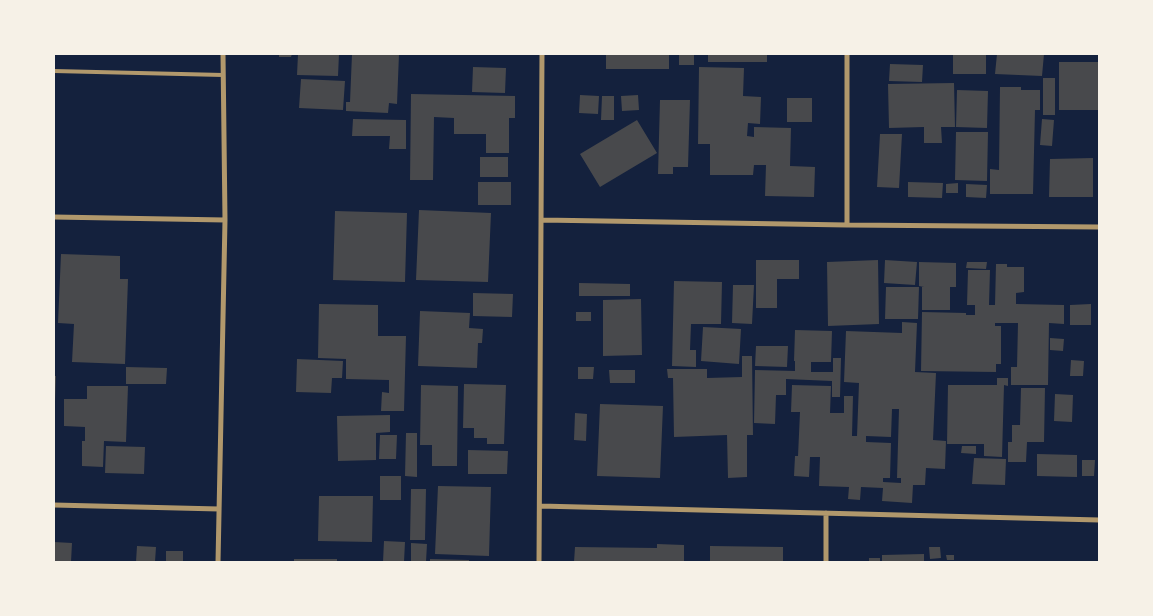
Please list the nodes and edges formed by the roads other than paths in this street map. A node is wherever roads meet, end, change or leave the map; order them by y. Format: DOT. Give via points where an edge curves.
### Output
graph roads {
  1 [pos="223,54"];
  2 [pos="542,54"];
  3 [pos="847,54"];
  4 [pos="54,71"];
  5 [pos="223,75"];
  6 [pos="54,217"];
  7 [pos="225,220"];
  8 [pos="542,220"];
  9 [pos="846,225"];
  10 [pos="1099,227"];
  11 [pos="54,505"];
  12 [pos="540,506"];
  13 [pos="219,509"];
  14 [pos="826,513"];
  15 [pos="1099,520"];
  16 [pos="218,562"];
  17 [pos="539,562"];
  18 [pos="826,562"];
  1 -- 5 [label="street"];
  2 -- 8 [label="street"];
  3 -- 9 [label="street"];
  4 -- 5 [label="lane"];
  5 -- 7 [label="street"];
  6 -- 7 [label="street"];
  7 -- 13 [label="street"];
  8 -- 9 [label="street"];
  8 -- 12 [label="street"];
  9 -- 10 [label="street"];
  11 -- 13 [label="street"];
  12 -- 14 [label="street"];
  12 -- 17 [label="street"];
  13 -- 16 [label="street"];
  14 -- 15 [label="street"];
  14 -- 18 [label="street"];
}
